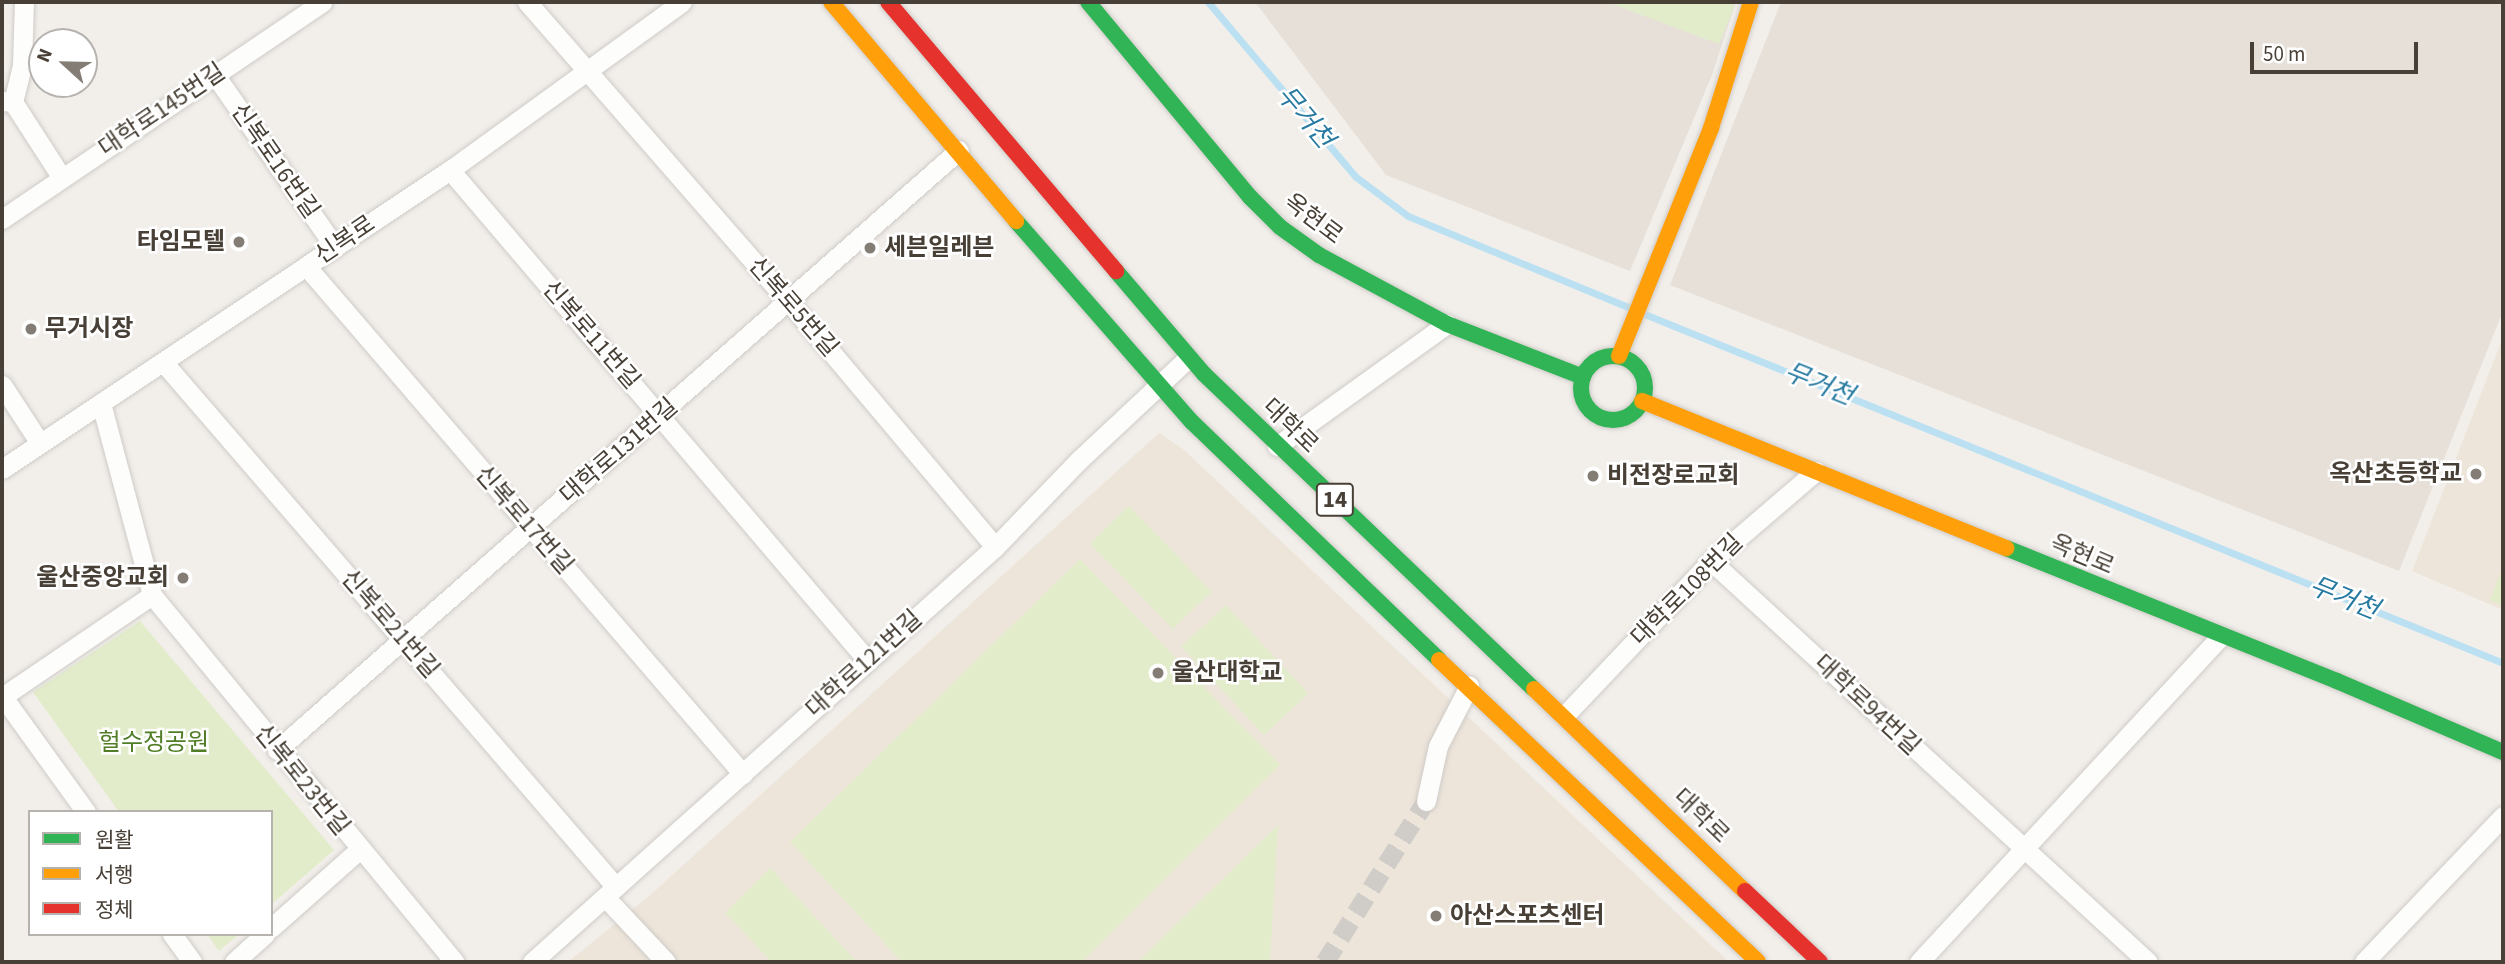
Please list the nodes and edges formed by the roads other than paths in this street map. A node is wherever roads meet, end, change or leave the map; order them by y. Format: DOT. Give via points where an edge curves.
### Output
graph roads {
  1 [pos="24,2"];
  2 [pos="323,2"];
  3 [pos="527,2"];
  4 [pos="682,2"];
  5 [pos="831,2"];
  6 [pos="888,2"];
  7 [pos="1088,2"];
  8 [pos="1751,2"];
  9 [pos="588,71"];
  10 [pos="215,75"];
  11 [pos="7,101"];
  12 [pos="959,150"];
  13 [pos="450,170"];
  14 [pos="62,178"];
  15 [pos="2,219"];
  16 [pos="335,247"];
  17 [pos="306,266"];
  18 [pos="789,302"];
  19 [pos="1447,324"];
  20 [pos="1619,356"];
  21 [pos="1188,358"];
  22 [pos="163,362"];
  23 [pos="1583,377"];
  24 [pos="2,386"];
  25 [pos="1158,386"];
  26 [pos="1642,401"];
  27 [pos="101,402"];
  28 [pos="660,415"];
  29 [pos="40,443"];
  30 [pos="1277,446"];
  31 [pos="2,469"];
  32 [pos="1816,471"];
  33 [pos="531,528"];
  34 [pos="995,547"];
  35 [pos="1711,561"];
  36 [pos="152,595"];
  37 [pos="2220,637"];
  38 [pos="403,640"];
  39 [pos="868,661"];
  40 [pos="1469,686"];
  41 [pos="2,697"];
  42 [pos="1564,716"];
  43 [pos="277,750"];
  44 [pos="2503,752"];
  45 [pos="743,774"];
  46 [pos="1426,801"];
  47 [pos="85,810"];
  48 [pos="2503,816"];
  49 [pos="2024,849"];
  50 [pos="359,850"];
  51 [pos="1746,890"];
  52 [pos="611,892"];
  53 [pos="273,926"];
  54 [pos="173,936"];
  55 [pos="263,936"];
  56 [pos="1769,953"];
  57 [pos="192,962"];
  58 [pos="234,962"];
  59 [pos="454,962"];
  60 [pos="532,962"];
  61 [pos="666,962"];
  62 [pos="1821,962"];
  63 [pos="1919,962"];
  64 [pos="2148,962"];
  65 [pos="2364,962"];
  1 -- 11 [label="street" via="22,65"];
  2 -- 10 [label="street, 대학로145번길"];
  3 -- 9 [label="street, 신복로5번길"];
  4 -- 9 [label="street, 신복로"];
  5 -- 12 [label="main road, 14"];
  6 -- 21 [label="main road, 대학로 / 14"];
  7 -- 19 [label="main road, 옥현로" via="1280,227 1319,255"];
  8 -- 20 [label="main road" via="1711,128"];
  9 -- 13 [label="street, 신복로"];
  9 -- 18 [label="street, 신복로5번길"];
  10 -- 14 [label="street, 대학로145번길"];
  10 -- 16 [label="street, 신복로16번길"];
  11 -- 14 [label="street"];
  12 -- 18 [label="street, 대학로131번길"];
  12 -- 25 [label="main road, 14"];
  13 -- 16 [label="street, 신복로"];
  13 -- 28 [label="street, 신복로11번길"];
  14 -- 15 [label="street, 대학로145번길"];
  16 -- 17 [label="street, 신복로"];
  17 -- 22 [label="street, 신복로"];
  17 -- 33 [label="street, 신복로17번길"];
  18 -- 28 [label="street, 대학로131번길"];
  18 -- 34 [label="street, 신복로5번길"];
  19 -- 23 [label="main road, 옥현로"];
  19 -- 30 [label="street"];
  20 -- 23 [label="main road" via="1596,361"];
  20 -- 26 [label="main road" via="1640,372 1645,392"];
  21 -- 25 [label="street, 대학로121번길"];
  21 -- 30 [label="main road, 대학로 / 14"];
  22 -- 27 [label="street, 신복로"];
  22 -- 38 [label="street, 신복로21번길"];
  23 -- 26 [label="main road" via="1582,398 1605,420 1627,417"];
  24 -- 29 [label="street"];
  25 -- 34 [label="street, 대학로121번길"];
  25 -- 40 [label="main road, 14"];
  26 -- 32 [label="main road, 옥현로"];
  27 -- 29 [label="street, 신복로"];
  27 -- 36 [label="street, 신복로23번길"];
  28 -- 33 [label="street, 대학로131번길"];
  28 -- 39 [label="street, 신복로11번길"];
  29 -- 31 [label="street, 신복로"];
  30 -- 42 [label="main road, 대학로 / 14"];
  32 -- 35 [label="street, 대학로108번길"];
  32 -- 37 [label="main road, 옥현로"];
  33 -- 38 [label="street, 대학로131번길"];
  33 -- 45 [label="street, 신복로17번길"];
  34 -- 39 [label="street, 대학로121번길"];
  35 -- 42 [label="street, 대학로108번길"];
  35 -- 49 [label="street, 대학로94번길"];
  36 -- 41 [label="street"];
  36 -- 43 [label="street, 신복로23번길"];
  37 -- 44 [label="main road, 옥현로"];
  37 -- 49 [label="street"];
  38 -- 43 [label="street, 대학로131번길"];
  38 -- 52 [label="street, 신복로21번길"];
  39 -- 45 [label="street, 대학로121번길"];
  40 -- 46 [label="street" via="1438,746"];
  40 -- 56 [label="main road, 14" via="1715,922"];
  41 -- 47 [label="street"];
  42 -- 51 [label="main road, 대학로 / 14"];
  43 -- 50 [label="street, 신복로23번길"];
  45 -- 52 [label="street, 대학로121번길"];
  48 -- 65 [label="street"];
  49 -- 63 [label="street"];
  49 -- 64 [label="street, 대학로94번길"];
  50 -- 53 [label="street"];
  50 -- 59 [label="street, 신복로23번길"];
  51 -- 56 [label="main road" via="1775,926"];
  51 -- 62 [label="main road, 대학로 / 14"];
  52 -- 60 [label="street, 대학로121번길"];
  52 -- 61 [label="street, 신복로21번길"];
  54 -- 57 [label="street"];
  55 -- 58 [label="street"];
}
